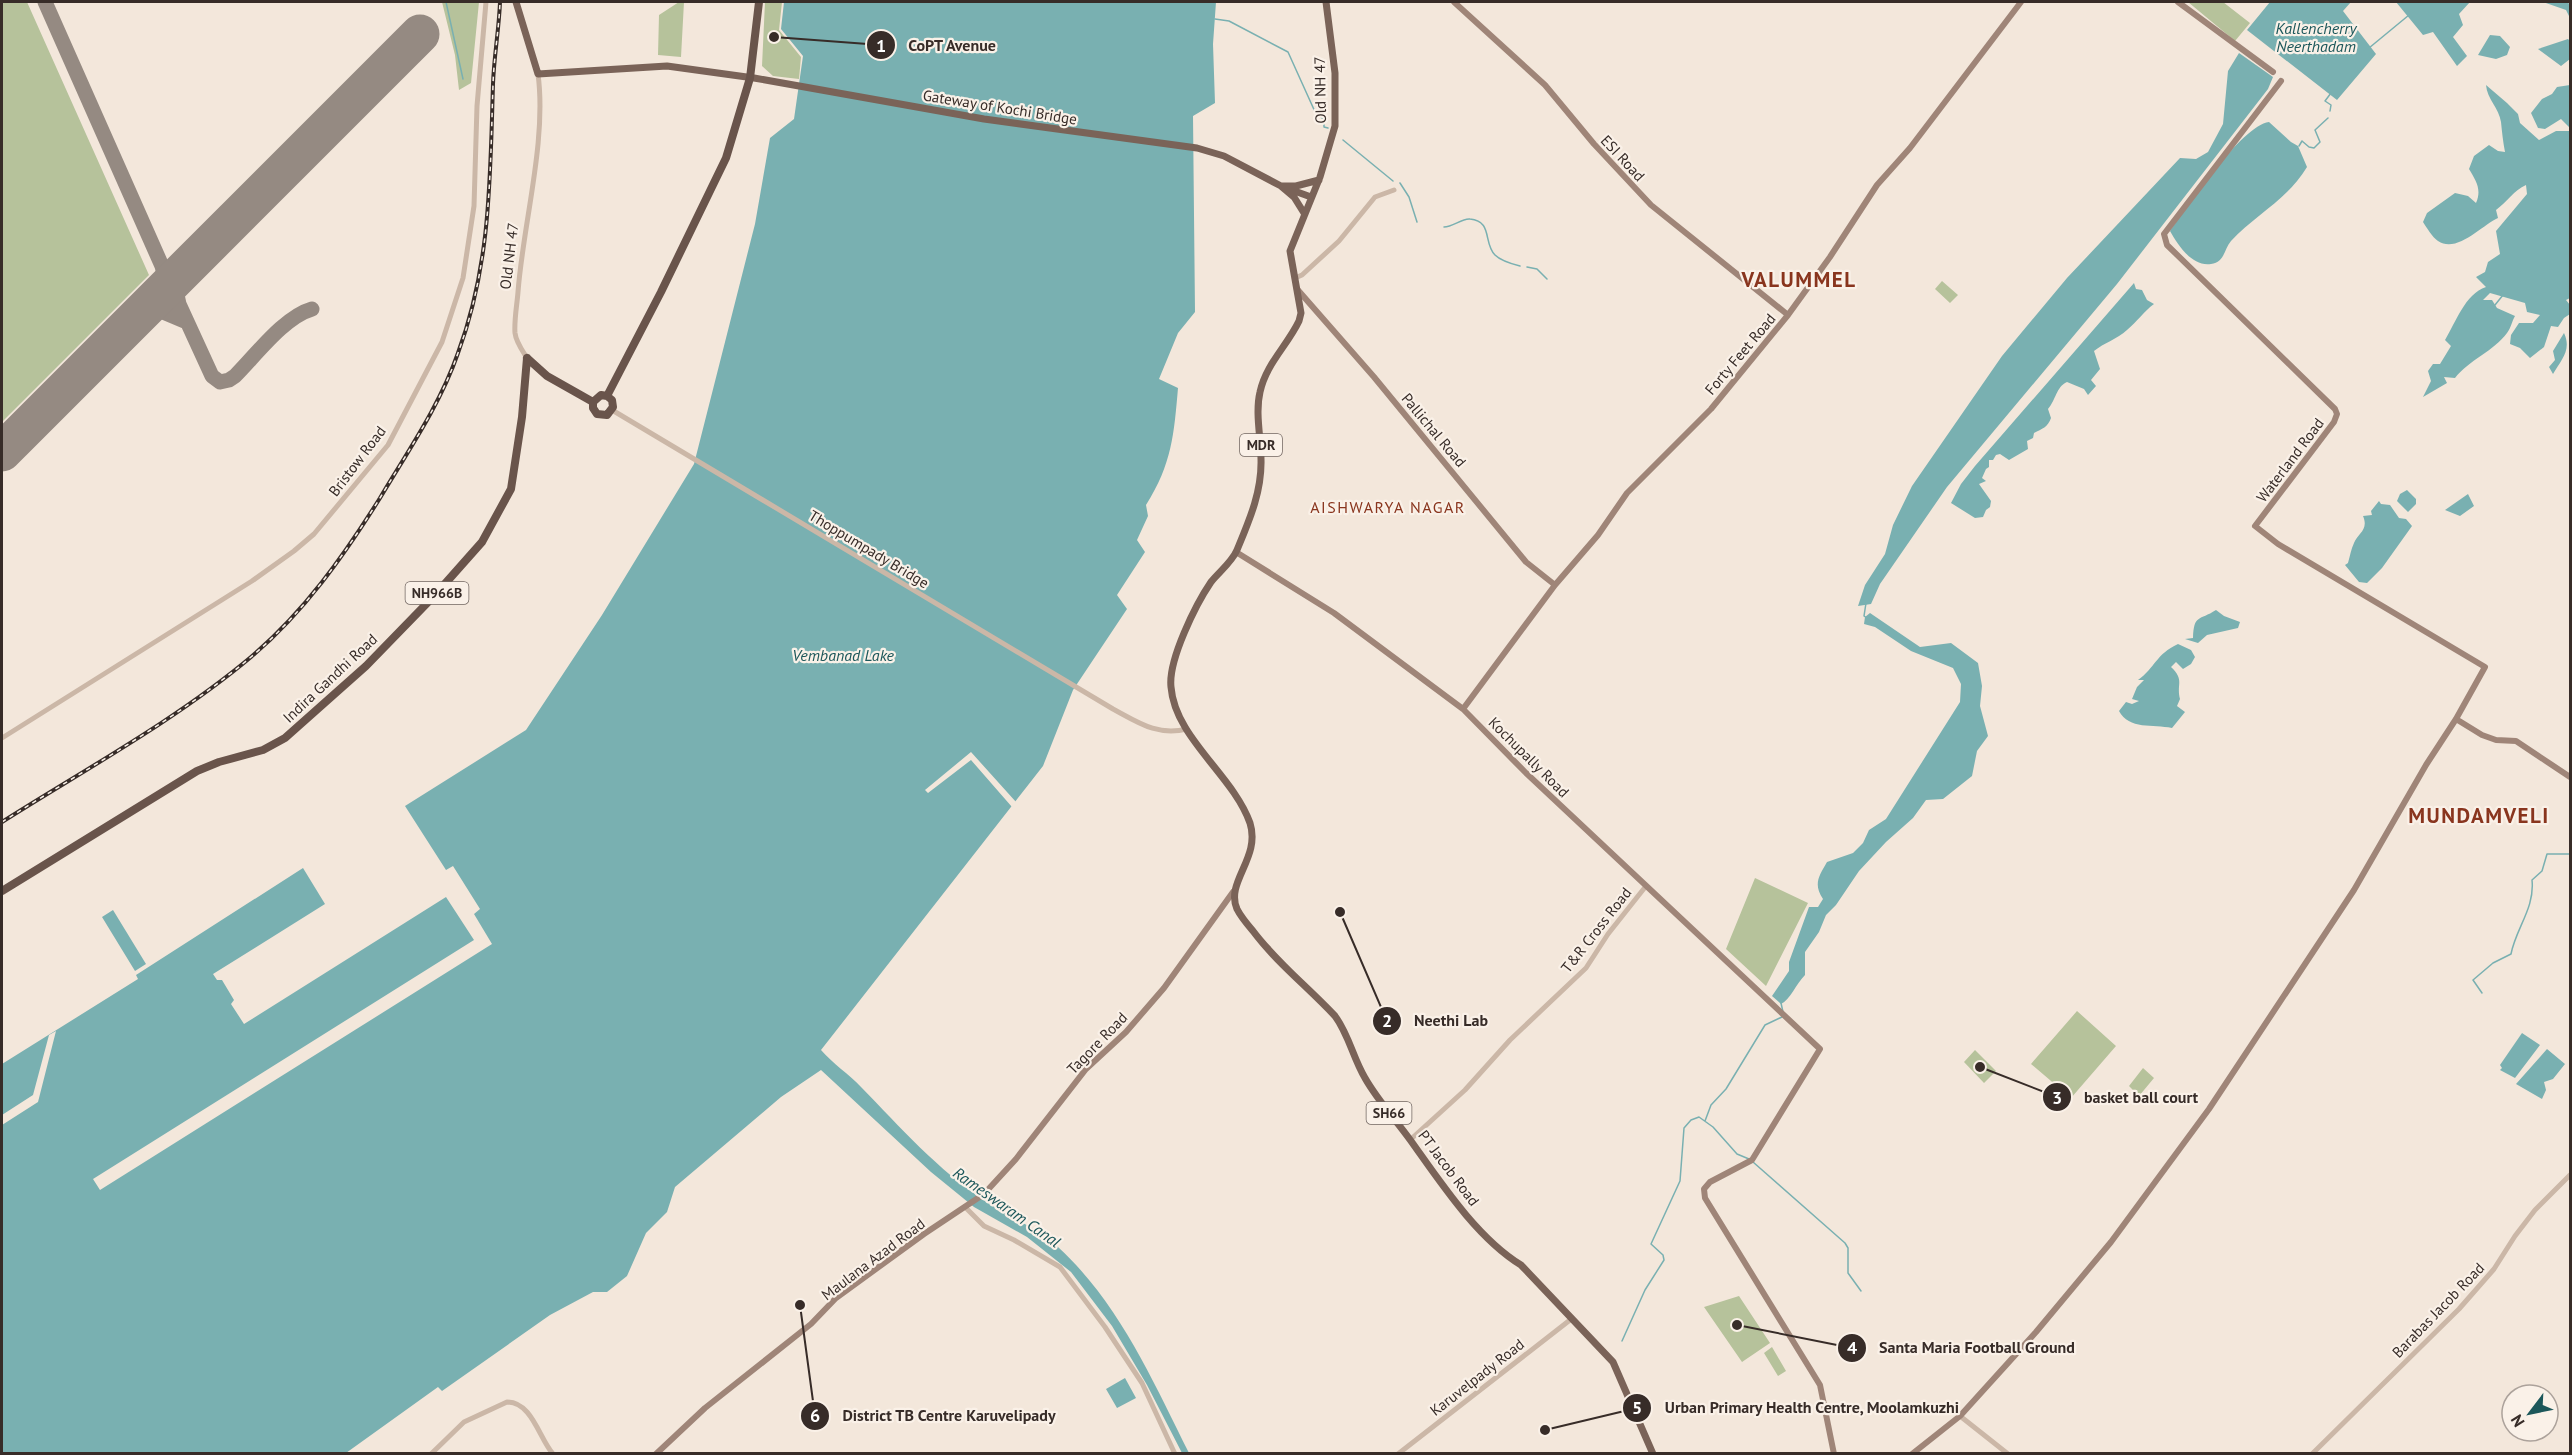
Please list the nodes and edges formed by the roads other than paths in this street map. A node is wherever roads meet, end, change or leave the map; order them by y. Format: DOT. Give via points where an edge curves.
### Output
graph roads {
  1 [pos="486,2"];
  2 [pos="516,2"];
  3 [pos="759,2"];
  4 [pos="1326,2"];
  5 [pos="1454,2"];
  6 [pos="2021,2"];
  7 [pos="2178,2"];
  8 [pos="2273,72"];
  9 [pos="538,74"];
  10 [pos="750,78"];
  11 [pos="2281,81"];
  12 [pos="1319,180"];
  13 [pos="1281,186"];
  14 [pos="1394,190"];
  15 [pos="1311,197"];
  16 [pos="1304,213"];
  17 [pos="1295,278"];
  18 [pos="1297,289"];
  19 [pos="1788,315"];
  20 [pos="527,358"];
  21 [pos="608,396"];
  22 [pos="593,402"];
  23 [pos="612,410"];
  24 [pos="1236,552"];
  25 [pos="1555,585"];
  26 [pos="1463,709"];
  27 [pos="2456,719"];
  28 [pos="1187,729"];
  29 [pos="2,738"];
  30 [pos="2571,777"];
  31 [pos="1646,886"];
  32 [pos="2,891"];
  33 [pos="1233,892"];
  34 [pos="1410,1140"];
  35 [pos="2571,1175"];
  36 [pos="968,1206"];
  37 [pos="1570,1320"];
  38 [pos="1960,1416"];
  39 [pos="431,1454"];
  40 [pos="553,1454"];
  41 [pos="656,1454"];
  42 [pos="1175,1454"];
  43 [pos="1398,1454"];
  44 [pos="1653,1454"];
  45 [pos="1834,1454"];
  46 [pos="1912,1454"];
  47 [pos="2008,1454"];
  48 [pos="2312,1454"];
  1 -- 29 [label="street, Bristow Road" via="474,206 463,279 442,342 388,445 314,534 278,563"];
  2 -- 9 [label="main road, Old NH 47"];
  3 -- 10 [label="highway"];
  4 -- 12 [label="main road, Old NH 47" via="1335,73 1335,126"];
  5 -- 19 [label="main road, ESI Road" via="1545,85 1651,205"];
  6 -- 19 [label="main road, Forty Feet Road" via="1910,148 1877,185"];
  7 -- 8 [label="main road"];
  9 -- 10 [label="main road" via="667,66"];
  9 -- 20 [label="street, Old NH 47" via="539,130 519,273 515,334"];
  10 -- 13 [label="main road, Gateway of Kochi Bridge" via="984,119 1197,148 1224,156"];
  10 -- 21 [label="highway" via="726,158"];
  11 -- 27 [label="main road, Waterland Road" via="2166,229 2164,239 2337,414 2255,526 2278,544 2485,667"];
  12 -- 13 [label="main road"];
  12 -- 15 [label="main road, MDR"];
  13 -- 15 [label="main road"];
  13 -- 16 [label="main road"];
  14 -- 17 [label="street" via="1375,197 1339,241"];
  15 -- 16 [label="main road, MDR"];
  16 -- 17 [label="main road, MDR" via="1290,251"];
  17 -- 18 [label="main road, MDR"];
  18 -- 24 [label="main road, MDR" via="1299,321 1274,358 1259,393 1260,489"];
  18 -- 25 [label="main road, Pallichal Road" via="1526,562"];
  19 -- 25 [label="main road, Forty Feet Road" via="1711,408 1627,493 1598,535"];
  20 -- 22 [label="highway, Old NH 47" via="547,375"];
  20 -- 32 [label="highway, Indira Gandhi Road / NH966B" via="511,489 498,516 475,551 366,666 285,738 262,750 197,771"];
  21 -- 22 [label="highway" via="601,395"];
  21 -- 23 [label="highway"];
  22 -- 23 [label="highway" via="600,415"];
  23 -- 28 [label="street, Thoppumpady Bridge" via="1113,709 1157,731 1173,733"];
  24 -- 26 [label="main road, Kochupally Road" via="1334,613"];
  24 -- 28 [label="main road, MDR" via="1194,613 1176,659 1170,685 1175,707"];
  25 -- 26 [label="main road, Forty Feet Road"];
  26 -- 31 [label="main road, Kochupally Road"];
  27 -- 30 [label="main road" via="2482,735 2516,741"];
  27 -- 38 [label="main road" via="2354,890 2209,1109 2111,1242"];
  28 -- 33 [label="main road, MDR" via="1249,822 1253,837 1248,862"];
  31 -- 34 [label="street, T&R Cross Road" via="1586,968"];
  31 -- 45 [label="main road, Kochupally Road" via="1820,1049 1751,1160 1710,1182 1704,1190 1705,1198 1820,1386"];
  33 -- 34 [label="main road, PT Jacob Road / SH66" via="1236,908 1271,954 1341,1025 1368,1084"];
  33 -- 36 [label="main road, Tagore Road / MDR" via="1164,988 1126,1032 1086,1069 1016,1159"];
  34 -- 37 [label="main road, PT Jacob Road / SH66" via="1459,1206 1521,1265"];
  35 -- 48 [label="street, Barabas Jacob Road" via="2535,1210 2494,1269 2459,1309"];
  36 -- 41 [label="main road, Maulana Azad Road / MDR" via="836,1298 811,1324 705,1408"];
  36 -- 42 [label="street" via="984,1226 1060,1267 1142,1383"];
  37 -- 43 [label="street, Karuvelpady Road"];
  37 -- 44 [label="main road, PT Jacob Road / SH66" via="1613,1362"];
  38 -- 46 [label="main road"];
  38 -- 47 [label="street"];
  39 -- 40 [label="street" via="464,1422 514,1402 533,1419"];
}
